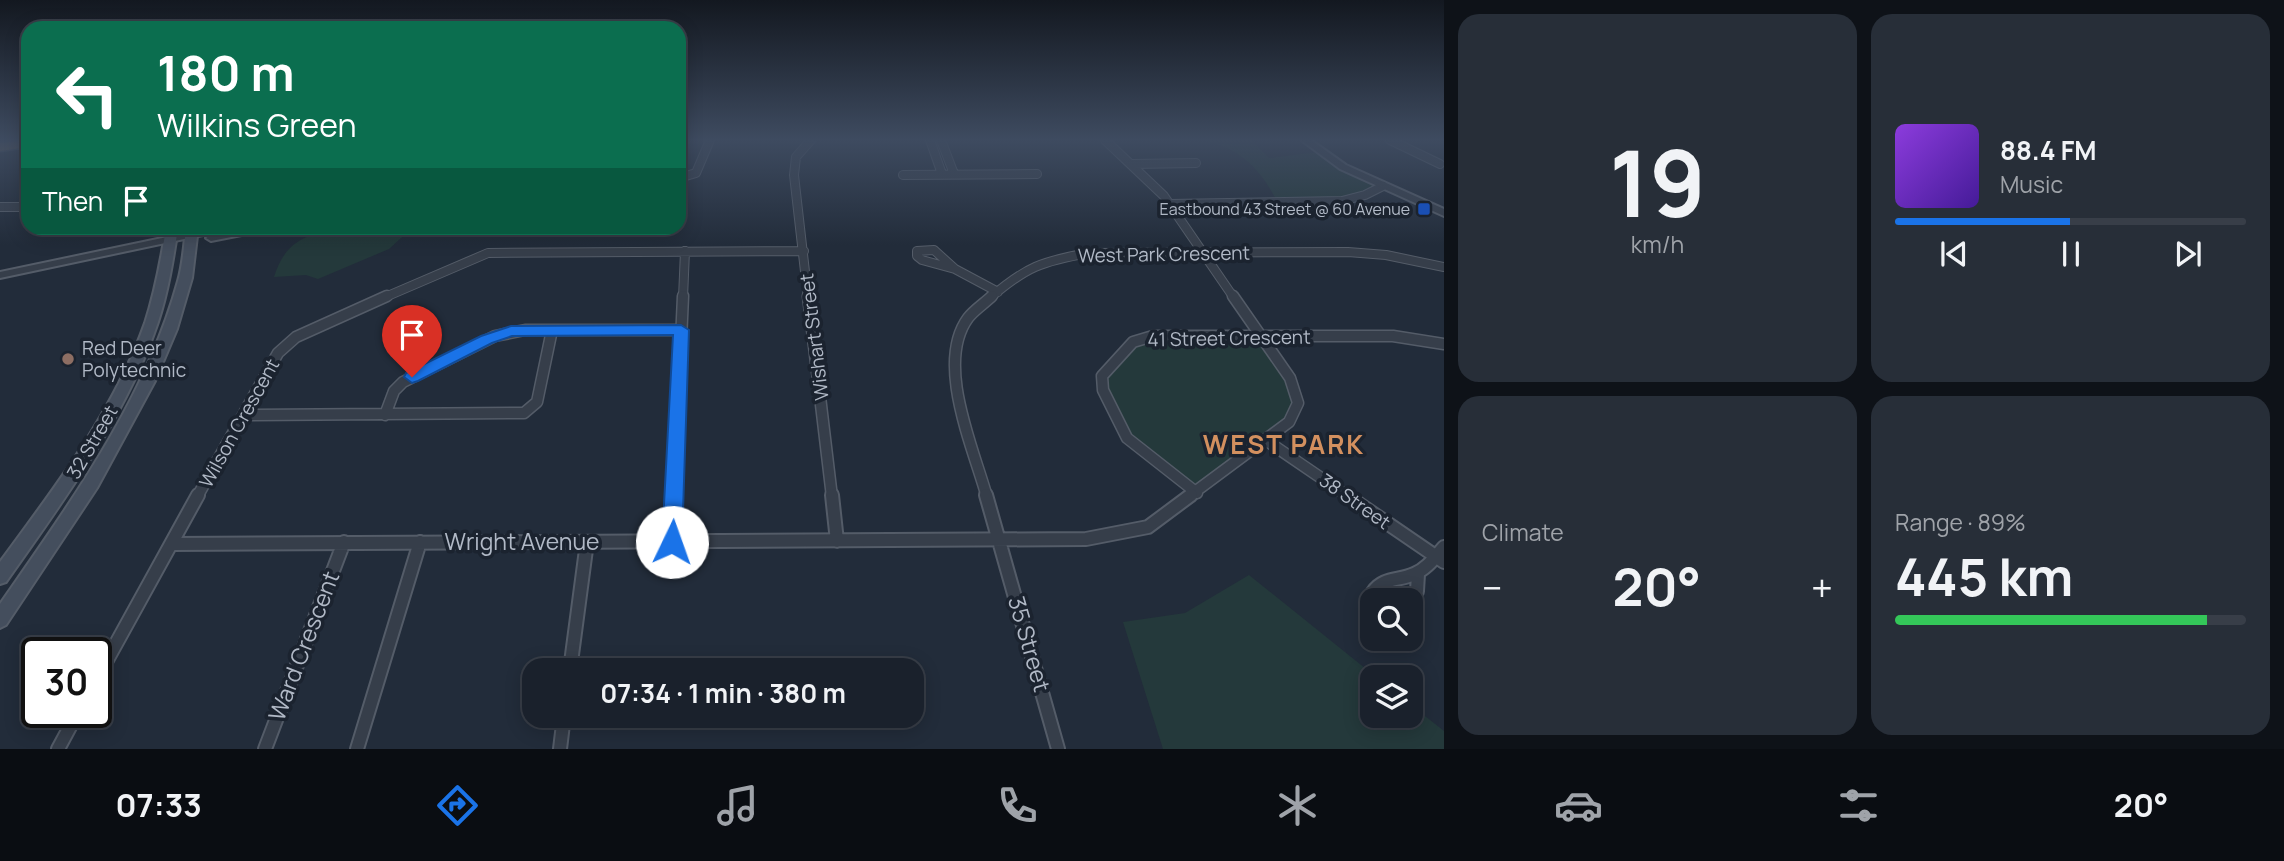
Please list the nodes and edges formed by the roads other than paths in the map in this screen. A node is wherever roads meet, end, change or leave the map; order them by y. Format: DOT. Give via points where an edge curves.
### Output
graph roads {
  1 [pos="794,175"];
  2 [pos="1142,175"];
  3 [pos="1361,175"];
  4 [pos="1383,186"];
  5 [pos="1170,204"];
  6 [pos="0,206"];
  7 [pos="21,207"];
  8 [pos="1444,213"];
  9 [pos="191,235"];
  10 [pos="171,236"];
  11 [pos="685,251"];
  12 [pos="804,251"];
  13 [pos="1203,253"];
  14 [pos="1444,267"];
  15 [pos="955,269"];
  16 [pos="0,275"];
  17 [pos="998,292"];
  18 [pos="552,330"];
  19 [pos="681,330"];
  20 [pos="1261,336"];
  21 [pos="1444,344"];
  22 [pos="243,415"];
  23 [pos="385,415"];
  24 [pos="1266,441"];
  25 [pos="1197,493"];
  26 [pos="999,540"];
  27 [pos="837,541"];
  28 [pos="344,542"];
  29 [pos="420,542"];
  30 [pos="587,542"];
  31 [pos="672,542"];
  32 [pos="172,544"];
  33 [pos="1441,555"];
  34 [pos="1418,573"];
  35 [pos="0,576"];
  36 [pos="1375,588"];
  37 [pos="1417,588"];
  38 [pos="0,620"];
  39 [pos="112,651"];
  40 [pos="572,658"];
  41 [pos="69,728"];
  42 [pos="562,728"];
  43 [pos="58,749"];
  44 [pos="265,749"];
  45 [pos="357,749"];
  46 [pos="559,749"];
  47 [pos="1058,749"];
  1 -- 12 [label="street, Wishart Street"];
  2 -- 5 [label="street"];
  3 -- 4 [label="street"];
  4 -- 5 [label="street" via="1342,201"];
  4 -- 8 [label="street"];
  5 -- 13 [label="street"];
  6 -- 7 [label="street"];
  9 -- 38 [label="main road, 32 Street" via="174,314 125,425"];
  10 -- 16 [label="street" via="117,255 72,259"];
  10 -- 35 [label="main road, 32 Street" via="156,304 128,376 90,444"];
  11 -- 12 [label="street, Wilson Crescent"];
  11 -- 19 [label="street"];
  11 -- 22 [label="street, Wilson Crescent" via="509,251 476,256 296,337 275,358"];
  12 -- 27 [label="street, Wishart Street"];
  13 -- 14 [label="street, West Park Crescent" via="1360,253"];
  13 -- 17 [label="street, West Park Crescent" via="1072,254 1030,267"];
  13 -- 20 [label="street"];
  15 -- 17 [label="street"];
  17 -- 26 [label="street, West Park Crescent" via="964,322 954,346 952,368"];
  18 -- 19 [label="street"];
  18 -- 23 [label="street" via="503,333 412,377 394,391"];
  18 -- 23 [label="street" via="537,402 529,411 515,415"];
  19 -- 31 [label="street"];
  20 -- 21 [label="street, 41 Street Crescent" via="1394,336"];
  20 -- 24 [label="street" via="1290,378 1298,403 1289,422"];
  20 -- 25 [label="street, 41 Street Crescent" via="1142,338 1102,376 1103,390 1127,438"];
  22 -- 23 [label="street"];
  22 -- 32 [label="street, Wilson Crescent"];
  24 -- 25 [label="street"];
  24 -- 33 [label="street, 38 Street"];
  25 -- 26 [label="street, Wright Avenue" via="1157,522 1127,533 1086,539"];
  26 -- 27 [label="street, Wright Avenue"];
  26 -- 47 [label="street, 35 Street"];
  27 -- 31 [label="street, Wright Avenue"];
  28 -- 29 [label="street, Wright Avenue"];
  28 -- 32 [label="street, Wright Avenue"];
  28 -- 44 [label="street, Ward Crescent"];
  29 -- 30 [label="street, Wright Avenue"];
  29 -- 45 [label="street"];
  30 -- 31 [label="street, Wright Avenue"];
  30 -- 40 [label="street"];
  32 -- 39 [label="street, Wilson Crescent"];
  33 -- 34 [label="street"];
  34 -- 36 [label="street"];
  34 -- 37 [label="street"];
  41 -- 43 [label="street"];
  42 -- 46 [label="street"];
}
